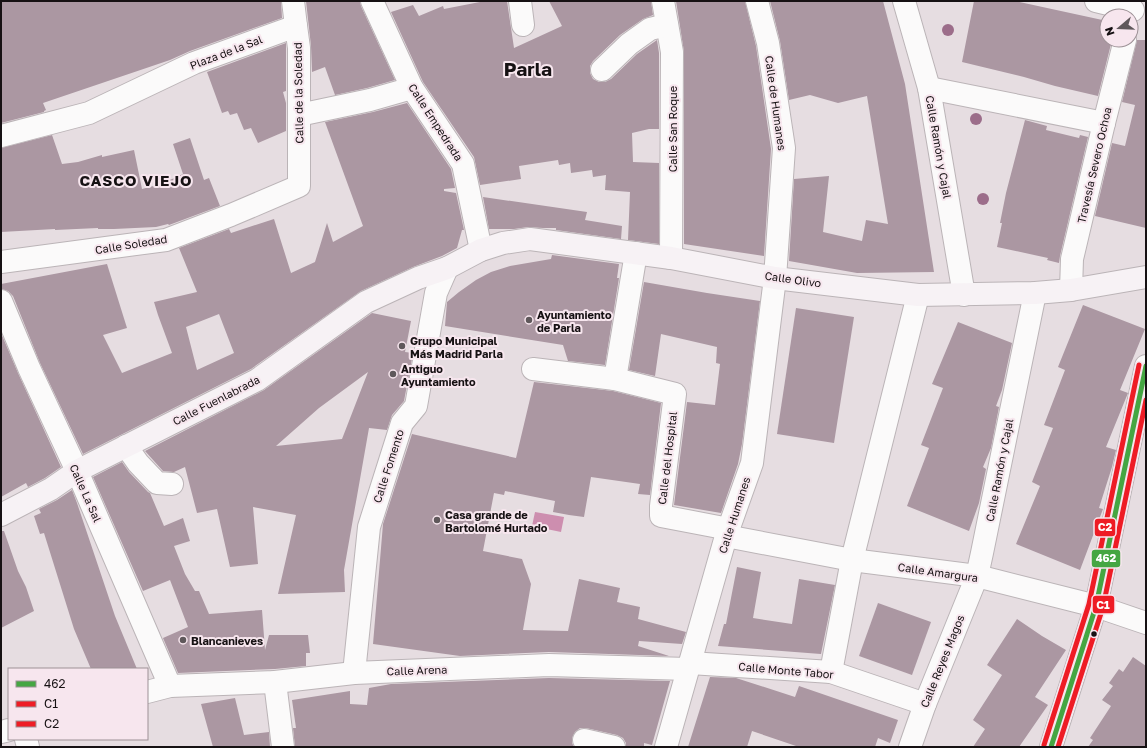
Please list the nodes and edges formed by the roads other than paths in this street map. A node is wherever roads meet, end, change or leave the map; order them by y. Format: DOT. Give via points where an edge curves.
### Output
graph roads {
  1 [pos="293,1"];
  2 [pos="372,1"];
  3 [pos="520,1"];
  4 [pos="663,1"];
  5 [pos="757,1"];
  6 [pos="904,1"];
  7 [pos="1096,1"];
  8 [pos="1125,8"];
  9 [pos="523,25"];
  10 [pos="667,25"];
  11 [pos="296,26"];
  12 [pos="1123,48"];
  13 [pos="602,70"];
  14 [pos="412,88"];
  15 [pos="929,88"];
  16 [pos="299,115"];
  17 [pos="1104,123"];
  18 [pos="1,136"];
  19 [pos="299,186"];
  20 [pos="481,250"];
  21 [pos="636,253"];
  22 [pos="671,258"];
  23 [pos="1,262"];
  24 [pos="447,268"];
  25 [pos="1146,277"];
  26 [pos="775,278"];
  27 [pos="1071,290"];
  28 [pos="1035,293"];
  29 [pos="918,295"];
  30 [pos="964,295"];
  31 [pos="1,301"];
  32 [pos="1146,366"];
  33 [pos="533,369"];
  34 [pos="615,379"];
  35 [pos="126,446"];
  36 [pos="77,471"];
  37 [pos="172,484"];
  38 [pos="1,515"];
  39 [pos="727,532"];
  40 [pos="852,560"];
  41 [pos="976,576"];
  42 [pos="1096,606"];
  43 [pos="1146,624"];
  44 [pos="689,666"];
  45 [pos="831,672"];
  46 [pos="354,673"];
  47 [pos="275,682"];
  48 [pos="170,686"];
  49 [pos="148,692"];
  50 [pos="924,704"];
  51 [pos="584,740"];
  52 [pos="283,747"];
  53 [pos="614,747"];
  54 [pos="666,747"];
  55 [pos="910,747"];
  56 [pos="1051,747"];
  1 -- 11 [label="street, Calle de la Soledad"];
  2 -- 14 [label="street, Calle Empedrada"];
  3 -- 9 [label="street"];
  4 -- 10 [label="street, Calle San Roque"];
  5 -- 26 [label="street, Calle de Humanes" via="768,43 784,148"];
  6 -- 15 [label="street, Calle Ramón y Cajal"];
  7 -- 8 [label="street"];
  10 -- 13 [label="street" via="650,29 629,44"];
  10 -- 22 [label="street, Calle San Roque" via="672,52"];
  11 -- 16 [label="street, Calle de la Soledad" via="300,48"];
  11 -- 18 [label="street, Plaza de la Sal" via="194,63 89,113"];
  12 -- 17 [label="street, Travesía Severo Ochoa"];
  14 -- 16 [label="street"];
  14 -- 20 [label="street, Calle Empedrada" via="463,164"];
  15 -- 17 [label="street"];
  15 -- 30 [label="street, Calle Ramón y Cajal"];
  16 -- 19 [label="street, Calle de la Soledad"];
  17 -- 27 [label="street, Travesía Severo Ochoa" via="1072,259"];
  19 -- 23 [label="street, Calle Soledad" via="166,240"];
  20 -- 21 [label="street, Calle Olivo" via="503,243 530,239"];
  20 -- 24 [label="street, Calle Olivo"];
  21 -- 22 [label="street, Calle Olivo"];
  21 -- 34 [label="street"];
  22 -- 26 [label="street, Calle Olivo"];
  24 -- 35 [label="street, Calle Fuenlabrada" via="418,278 366,302 257,380"];
  24 -- 46 [label="street, Calle Fomento" via="436,293 416,406 402,423 369,527"];
  25 -- 27 [label="street, Calle Olivo"];
  26 -- 29 [label="street, Calle Olivo"];
  26 -- 39 [label="street, Calle Humanes" via="752,464"];
  27 -- 28 [label="street, Calle Olivo"];
  28 -- 30 [label="street, Calle Olivo"];
  28 -- 41 [label="street, Calle Ramón y Cajal"];
  29 -- 30 [label="street, Calle Olivo"];
  29 -- 40 [label="street"];
  31 -- 36 [label="street, Calle La Sal"];
  32 -- 42 [label="street"];
  33 -- 34 [label="street, Calle del Hospital"];
  34 -- 39 [label="street, Calle del Hospital" via="675,394 661,516"];
  35 -- 36 [label="street, Calle Fuenlabrada"];
  35 -- 37 [label="street" via="157,483"];
  36 -- 38 [label="street, Calle Fuenlabrada" via="51,489"];
  36 -- 48 [label="street, Calle La Sal"];
  39 -- 40 [label="street, Calle Amargura"];
  39 -- 44 [label="street, Calle Humanes"];
  40 -- 41 [label="street, Calle Amargura"];
  40 -- 45 [label="street"];
  41 -- 42 [label="street, Calle Amargura"];
  41 -- 50 [label="street, Calle Reyes Magos"];
  42 -- 43 [label="street, Calle Amargura"];
  42 -- 56 [label="street"];
  44 -- 45 [label="street, Calle Monte Tabor"];
  44 -- 46 [label="street, Calle Arena" via="549,665"];
  44 -- 54 [label="street, Calle Humanes"];
  45 -- 50 [label="street, Calle Monte Tabor"];
  46 -- 47 [label="street, Calle Arena"];
  47 -- 48 [label="street, Calle Arena"];
  47 -- 52 [label="street"];
  48 -- 49 [label="street, Calle Arena"];
  50 -- 55 [label="street, Calle Reyes Magos"];
  51 -- 53 [label="street"];
}
